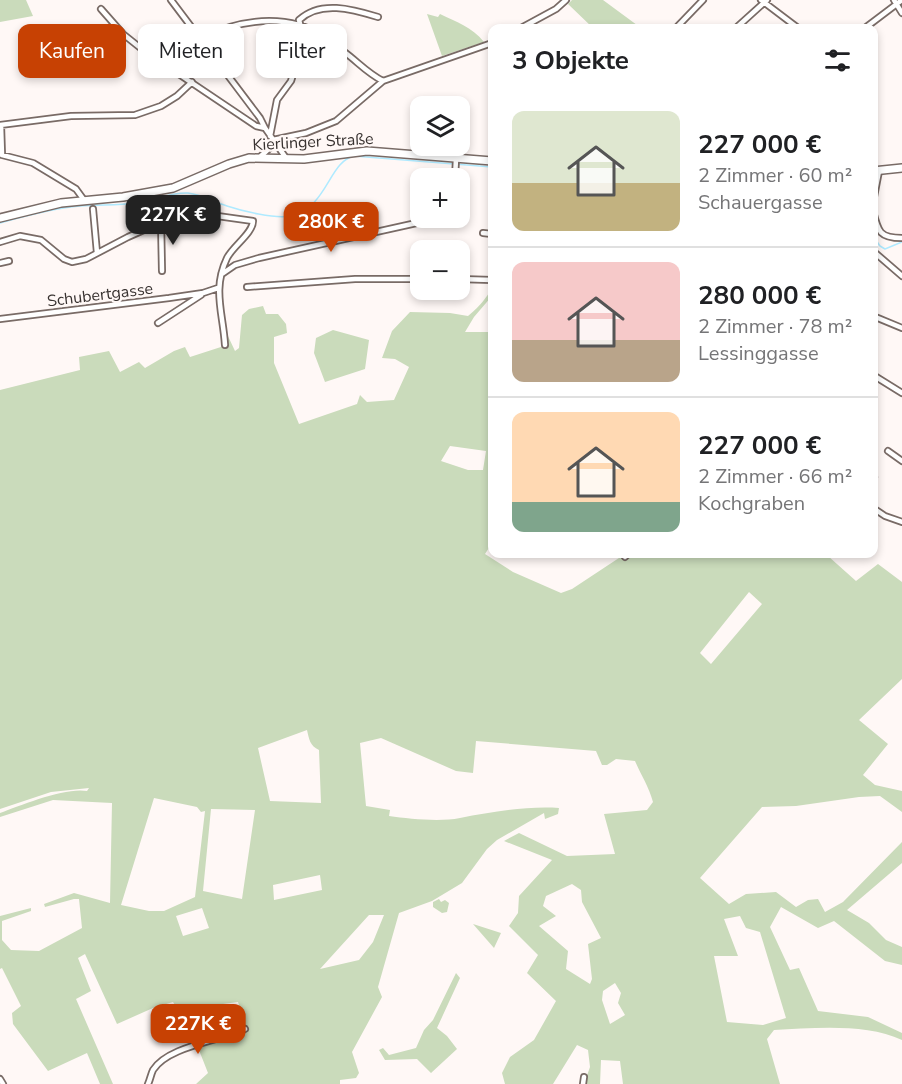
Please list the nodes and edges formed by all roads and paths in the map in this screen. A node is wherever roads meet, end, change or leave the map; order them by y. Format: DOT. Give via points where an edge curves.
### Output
graph roads {
  1 [pos="171,0"];
  2 [pos="566,0"];
  3 [pos="703,0"];
  4 [pos="902,0"];
  5 [pos="764,1"];
  6 [pos="895,2"];
  7 [pos="100,9"];
  8 [pos="902,13"];
  9 [pos="378,17"];
  10 [pos="114,24"];
  11 [pos="190,24"];
  12 [pos="243,24"];
  13 [pos="293,24"];
  14 [pos="299,24"];
  15 [pos="528,24"];
  16 [pos="680,24"];
  17 [pos="740,24"];
  18 [pos="793,24"];
  19 [pos="870,24"];
  20 [pos="126,36"];
  21 [pos="488,44"];
  22 [pos="347,56"];
  23 [pos="230,78"];
  24 [pos="292,78"];
  25 [pos="383,81"];
  26 [pos="192,82"];
  27 [pos="0,125"];
  28 [pos="265,128"];
  29 [pos="273,140"];
  30 [pos="260,157"];
  31 [pos="286,158"];
  32 [pos="488,161"];
  33 [pos="456,163"];
  34 [pos="456,168"];
  35 [pos="902,168"];
  36 [pos="878,171"];
  37 [pos="84,200"];
  38 [pos="93,209"];
  39 [pos="0,218"];
  40 [pos="161,221"];
  41 [pos="410,224"];
  42 [pos="878,230"];
  43 [pos="483,233"];
  44 [pos="488,234"];
  45 [pos="902,238"];
  46 [pos="0,242"];
  47 [pos="97,253"];
  48 [pos="878,255"];
  49 [pos="9,261"];
  50 [pos="0,263"];
  51 [pos="162,271"];
  52 [pos="222,274"];
  53 [pos="902,276"];
  54 [pos="410,279"];
  55 [pos="470,279"];
  56 [pos="488,280"];
  57 [pos="247,287"];
  58 [pos="218,288"];
  59 [pos="203,293"];
  60 [pos="878,318"];
  61 [pos="0,319"];
  62 [pos="158,323"];
  63 [pos="902,328"];
  64 [pos="225,345"];
  65 [pos="878,378"];
  66 [pos="902,393"];
  67 [pos="888,452"];
  68 [pos="902,461"];
  69 [pos="878,511"];
  70 [pos="902,522"];
  71 [pos="244,1029"];
  72 [pos="584,1077"];
  73 [pos="0,1079"];
  74 [pos="3,1084"];
  75 [pos="148,1084"];
  76 [pos="583,1084"];
  1 -- 11 [label="street"];
  2 -- 15 [label="street"];
  3 -- 16 [label="street"];
  4 -- 6 [label="street"];
  5 -- 17 [label="street"];
  5 -- 18 [label="street"];
  6 -- 8 [label="street"];
  6 -- 19 [label="street"];
  7 -- 10 [label="street"];
  9 -- 14 [label="street" via="325,5 304,14"];
  12 -- 13 [label="street" via="268,20"];
  20 -- 26 [label="street"];
  21 -- 25 [label="street"];
  22 -- 25 [label="street"];
  23 -- 28 [label="street"];
  24 -- 29 [label="street" via="277,100"];
  25 -- 29 [label="street" via="336,121"];
  26 -- 27 [label="street" via="161,106 135,115 71,116"];
  26 -- 28 [label="street" via="256,126"];
  27 -- 37 [label="street" via="2,156 33,163 76,189"];
  28 -- 29 [label="street"];
  29 -- 30 [label="street"];
  29 -- 31 [label="street"];
  30 -- 31 [label="main road, Kierlinger Straße"];
  30 -- 37 [label="main road, Kierlinger Straße" via="237,161 173,188 123,198"];
  31 -- 33 [label="main road, Kierlinger Straße" via="368,151"];
  32 -- 33 [label="main road, Kierlinger Straße"];
  33 -- 34 [label="street"];
  35 -- 36 [label="main road"];
  37 -- 39 [label="main road, Kierlinger Straße"];
  38 -- 47 [label="street"];
  40 -- 47 [label="street"];
  40 -- 51 [label="street"];
  40 -- 52 [label="street" via="188,213 253,221 252,228 226,260"];
  41 -- 52 [label="street" via="259,258 235,265"];
  42 -- 45 [label="street" via="890,238"];
  43 -- 44 [label="street"];
  46 -- 47 [label="street" via="20,236 41,240 71,262"];
  48 -- 53 [label="street"];
  49 -- 50 [label="street"];
  52 -- 58 [label="street"];
  54 -- 57 [label="street"];
  55 -- 56 [label="street"];
  58 -- 59 [label="street, Schubertgasse"];
  58 -- 64 [label="street"];
  59 -- 61 [label="street, Schubertgasse"];
  59 -- 62 [label="street, Schubertgasse"];
  60 -- 63 [label="street"];
  65 -- 66 [label="street"];
  67 -- 68 [label="street"];
  69 -- 70 [label="street"];
  71 -- 75 [label="street" via="169,1056 153,1069"];
  72 -- 76 [label="street"];
  73 -- 74 [label="street"];
}
